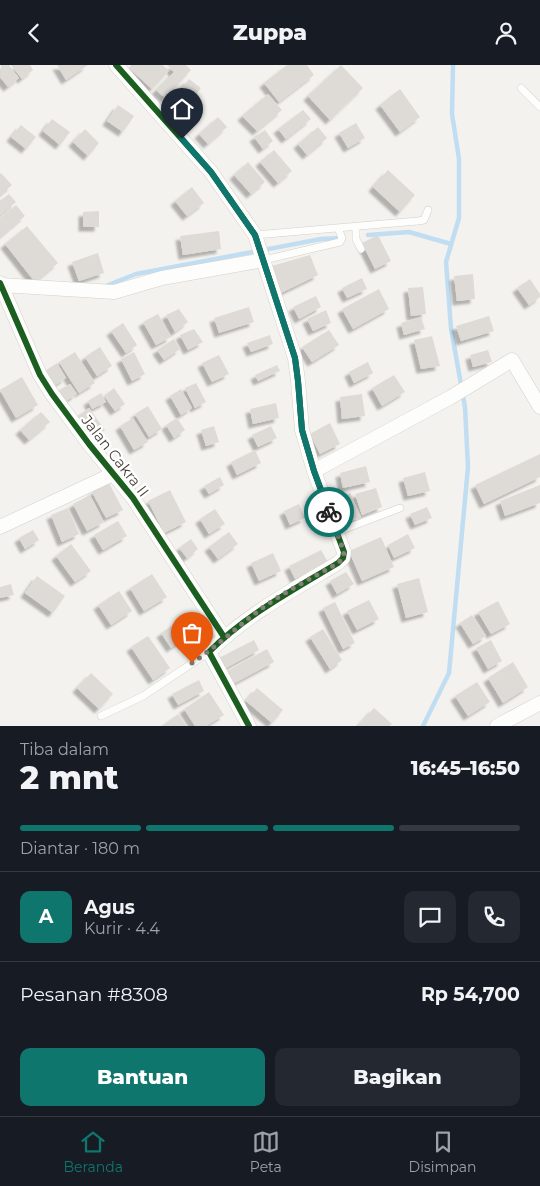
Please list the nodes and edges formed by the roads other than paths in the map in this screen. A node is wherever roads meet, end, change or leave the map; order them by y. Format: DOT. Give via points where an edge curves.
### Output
graph roads {
  1 [pos="116,65"];
  2 [pos="521,88"];
  3 [pos="540,107"];
  4 [pos="428,210"];
  5 [pos="356,227"];
  6 [pos="340,233"];
  7 [pos="256,238"];
  8 [pos="361,249"];
  9 [pos="263,258"];
  10 [pos="1,284"];
  11 [pos="540,407"];
  12 [pos="314,471"];
  13 [pos="113,474"];
  14 [pos="400,509"];
  15 [pos="0,527"];
  16 [pos="337,532"];
  17 [pos="224,637"];
  18 [pos="209,652"];
  19 [pos="540,703"];
  20 [pos="101,716"];
  21 [pos="249,726"];
  22 [pos="497,726"];
  1 -- 7 [label="street" via="211,172"];
  2 -- 3 [label="lane"];
  4 -- 5 [label="lane" via="424,219 418,221"];
  5 -- 6 [label="lane"];
  5 -- 8 [label="lane" via="356,239"];
  6 -- 7 [label="lane"];
  6 -- 9 [label="lane" via="340,243 334,245"];
  7 -- 9 [label="street"];
  9 -- 10 [label="street" via="162,278 114,292"];
  9 -- 12 [label="street" via="295,358 302,430"];
  10 -- 13 [label="street, Jalan Cakra II" via="40,375 72,423"];
  11 -- 12 [label="street" via="512,359 451,397"];
  12 -- 16 [label="street"];
  13 -- 15 [label="street"];
  13 -- 17 [label="street, Jalan Cakra II" via="133,498"];
  14 -- 16 [label="lane"];
  16 -- 17 [label="street" via="344,552 338,563 266,605"];
  17 -- 18 [label="street"];
  18 -- 20 [label="lane" via="143,696"];
  18 -- 21 [label="street"];
  19 -- 22 [label="street"];
}
